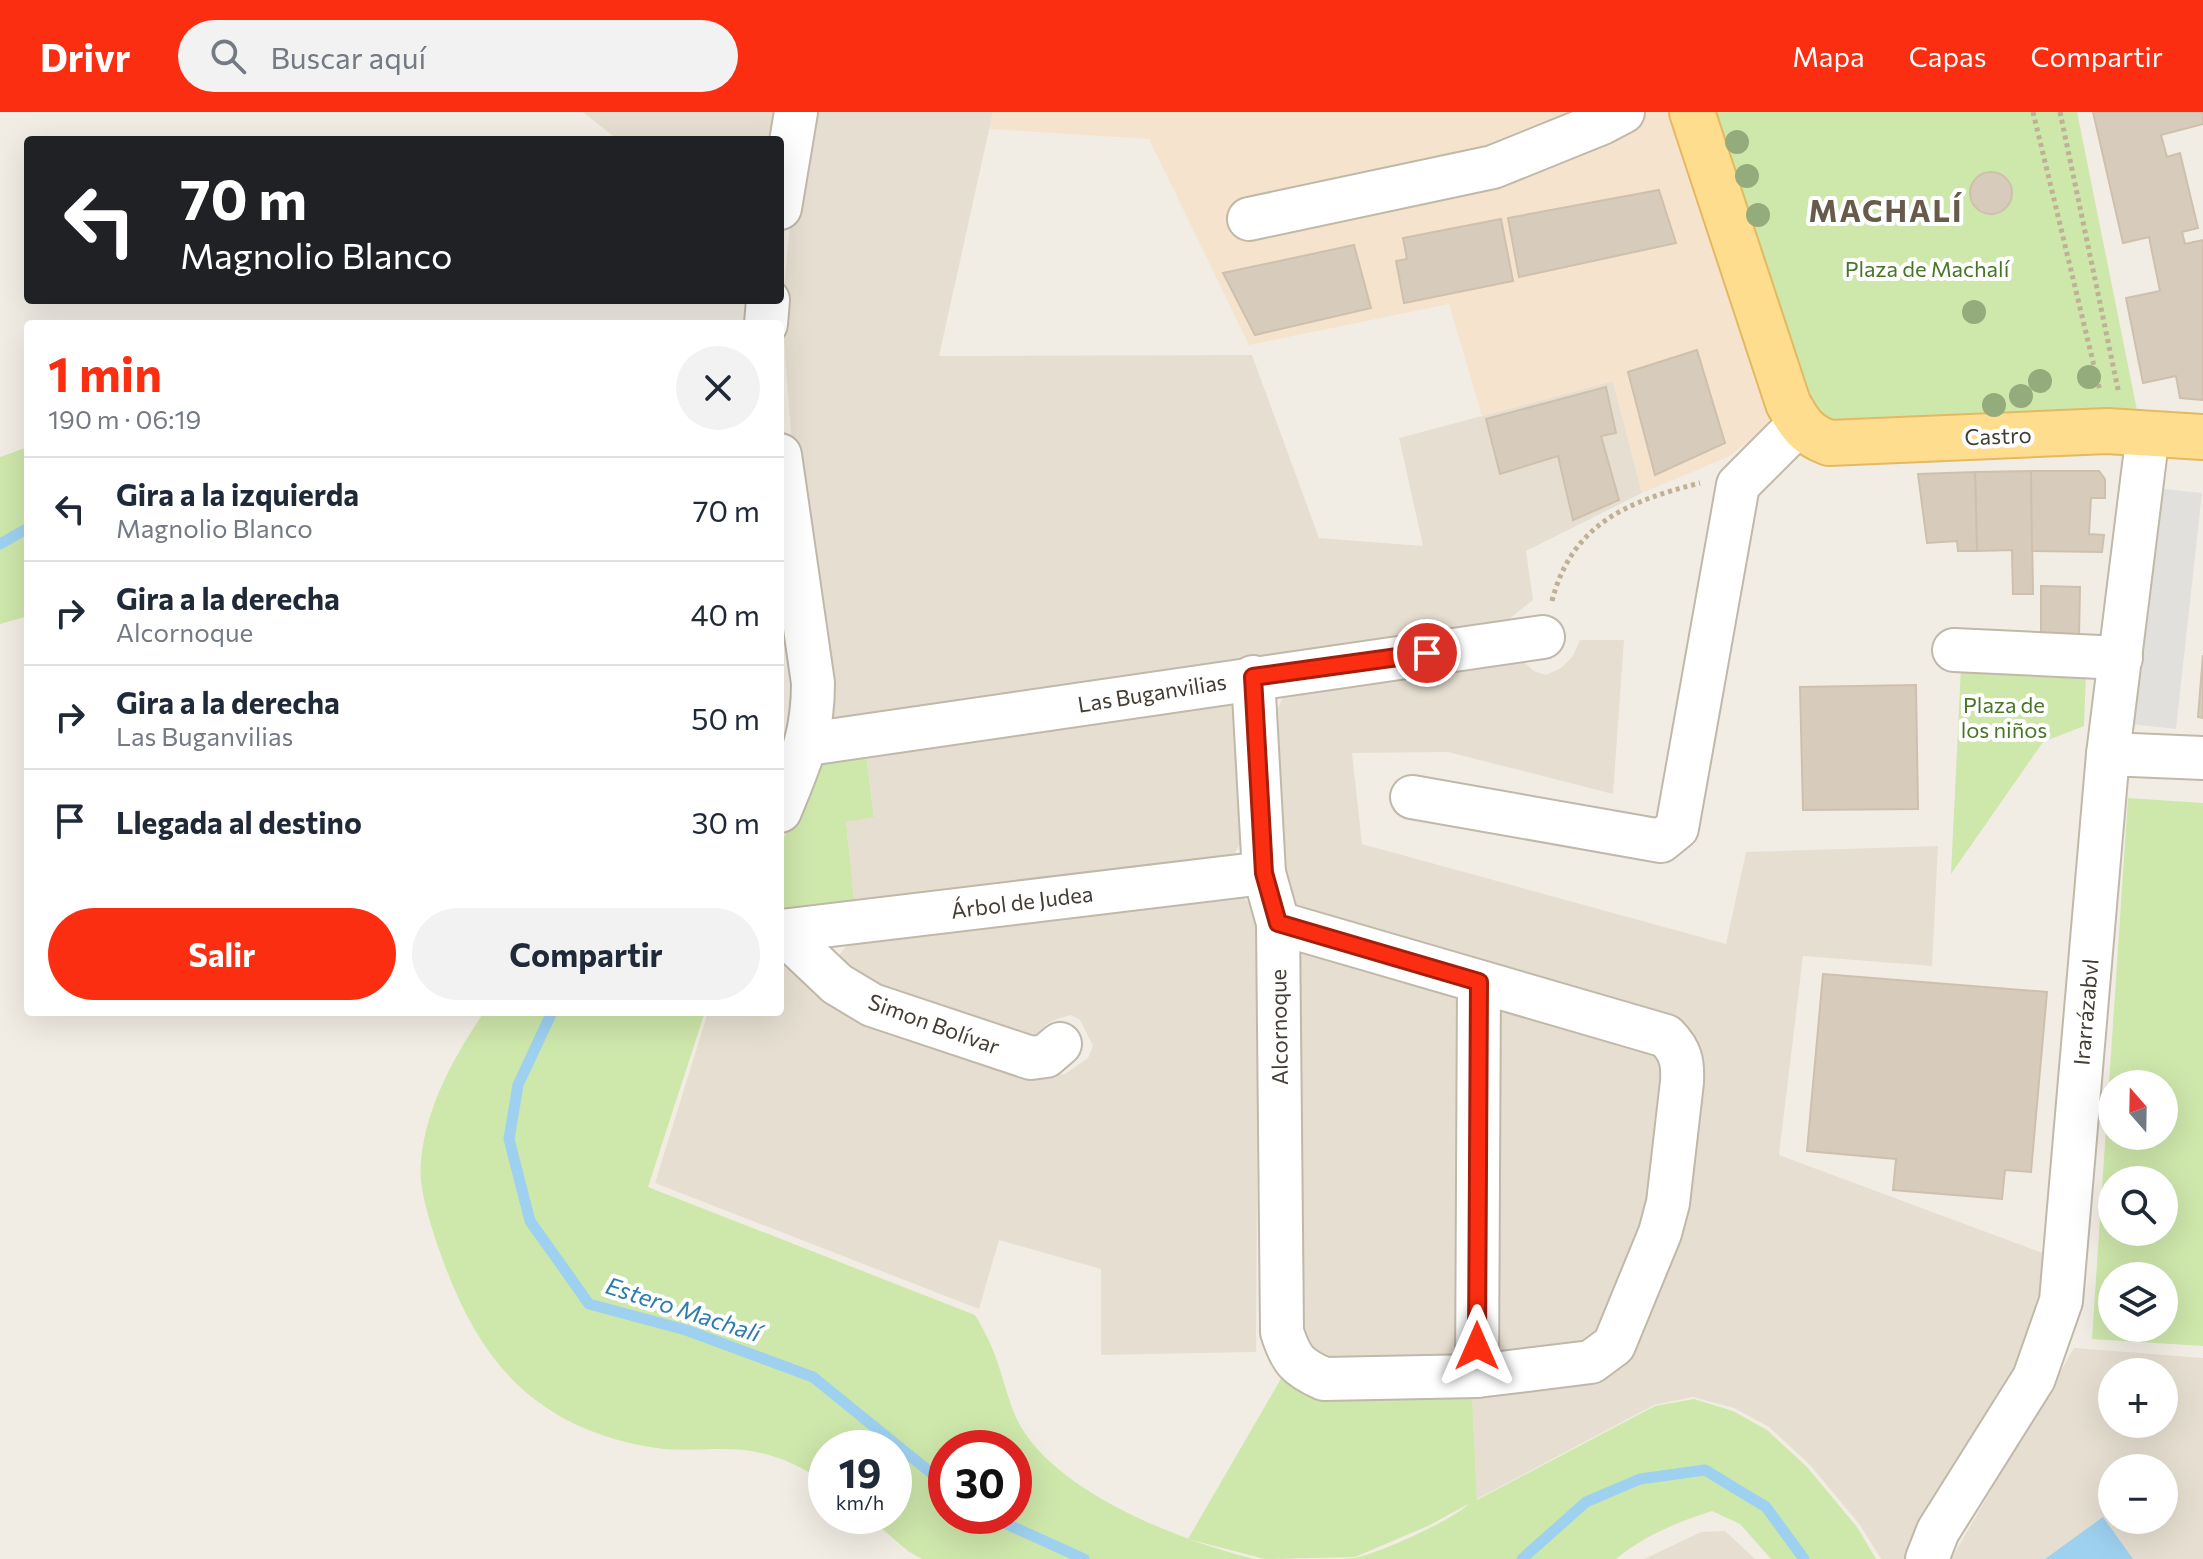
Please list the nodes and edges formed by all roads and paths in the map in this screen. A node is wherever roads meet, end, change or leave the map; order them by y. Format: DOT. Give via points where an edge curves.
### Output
graph roads {
  1 [pos="796,112"];
  2 [pos="1623,112"];
  3 [pos="1692,112"];
  4 [pos="2033,112"];
  5 [pos="2060,112"];
  6 [pos="784,184"];
  7 [pos="1249,219"];
  8 [pos="1799,424"];
  9 [pos="2128,432"];
  10 [pos="2203,437"];
  11 [pos="1708,481"];
  12 [pos="784,483"];
  13 [pos="1543,637"];
  14 [pos="1954,650"];
  15 [pos="2121,658"];
  16 [pos="1253,677"];
  17 [pos="808,744"];
  18 [pos="2108,754"];
  19 [pos="2203,758"];
  20 [pos="1412,797"];
  21 [pos="784,801"];
  22 [pos="1264,873"];
  23 [pos="1278,923"];
  24 [pos="784,931"];
  25 [pos="784,935"];
  26 [pos="1479,982"];
  27 [pos="1060,1044"];
  28 [pos="1477,1376"];
  29 [pos="1927,1559"];
  1 -- 6 [label="street"];
  2 -- 7 [label="street" via="1493,167"];
  3 -- 8 [label="main road"];
  4 -- 9 [label="path" via="2101,395"];
  5 -- 9 [label="path"];
  8 -- 9 [label="main road, Castro" via="1829,443"];
  8 -- 20 [label="street" via="1738,485 1677,828 1661,841"];
  9 -- 10 [label="main road, Castro"];
  9 -- 15 [label="street, Irarrázabvl"];
  11 -- 13 [label="path" via="1667,491 1591,530 1568,559"];
  12 -- 17 [label="street" via="813,683"];
  13 -- 16 [label="street, Las Buganvilias"];
  14 -- 15 [label="street"];
  15 -- 18 [label="street, Irarrázabvl"];
  16 -- 17 [label="street, Las Buganvilias"];
  16 -- 22 [label="street, Alcornoque"];
  17 -- 21 [label="street"];
  18 -- 19 [label="street"];
  18 -- 29 [label="street, Irarrázabvl" via="2061,1301 2034,1378 1938,1531"];
  22 -- 23 [label="street, Alcornoque"];
  22 -- 24 [label="street, Árbol de Judea"];
  23 -- 26 [label="street"];
  23 -- 28 [label="street, Alcornoque" via="1282,1332 1289,1355 1305,1371 1324,1379"];
  25 -- 27 [label="street, Simon Bolívar" via="837,984 872,1005 1031,1058 1046,1056"];
  26 -- 28 [label="street"];
  26 -- 28 [label="street" via="1666,1036 1683,1062 1668,1203 1614,1345 1591,1362"];
}
